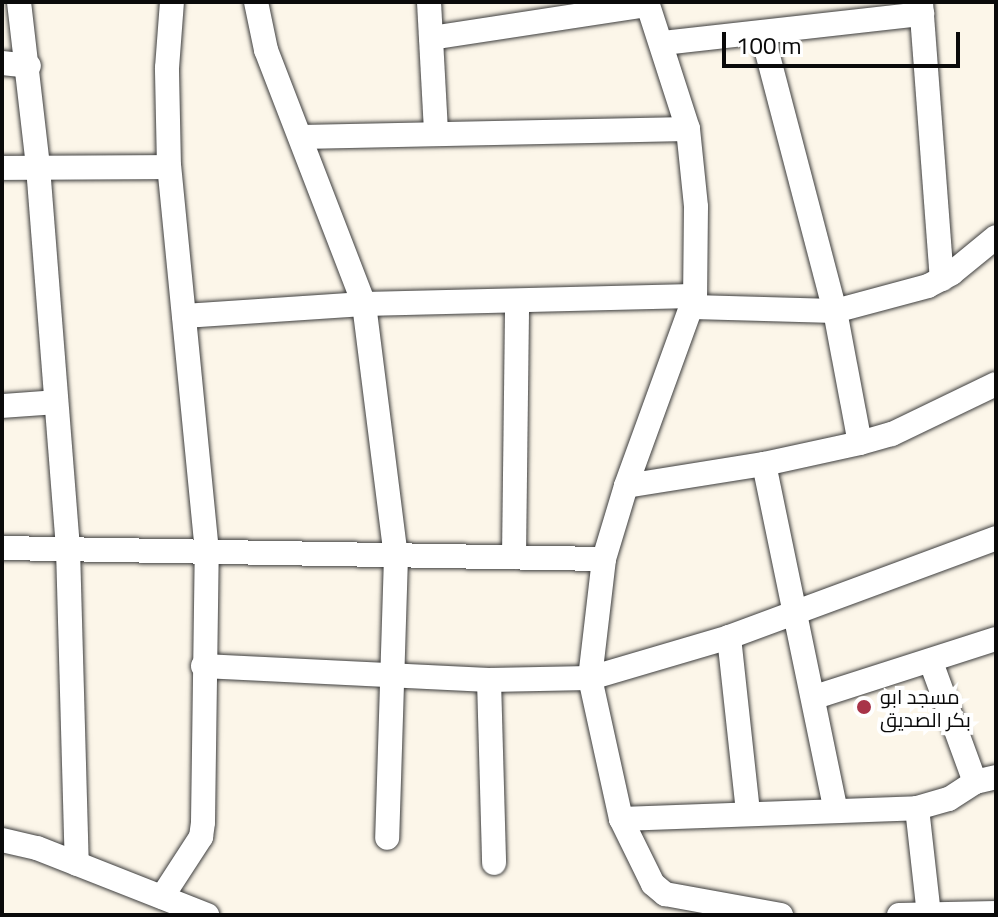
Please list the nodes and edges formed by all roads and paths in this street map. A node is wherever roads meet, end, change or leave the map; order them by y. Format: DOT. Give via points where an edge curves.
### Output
graph roads {
  1 [pos="19,2"];
  2 [pos="172,2"];
  3 [pos="256,2"];
  4 [pos="429,2"];
  5 [pos="647,3"];
  6 [pos="921,8"];
  7 [pos="762,33"];
  8 [pos="431,38"];
  9 [pos="663,43"];
  10 [pos="2,63"];
  11 [pos="29,66"];
  12 [pos="688,129"];
  13 [pos="436,131"];
  14 [pos="301,137"];
  15 [pos="38,167"];
  16 [pos="169,167"];
  17 [pos="2,168"];
  18 [pos="996,237"];
  19 [pos="942,279"];
  20 [pos="517,302"];
  21 [pos="694,302"];
  22 [pos="364,304"];
  23 [pos="835,311"];
  24 [pos="184,316"];
  25 [pos="996,384"];
  26 [pos="56,402"];
  27 [pos="2,406"];
  28 [pos="860,443"];
  29 [pos="764,464"];
  30 [pos="626,486"];
  31 [pos="996,538"];
  32 [pos="2,548"];
  33 [pos="68,549"];
  34 [pos="207,552"];
  35 [pos="396,557"];
  36 [pos="514,557"];
  37 [pos="604,559"];
  38 [pos="795,611"];
  39 [pos="729,637"];
  40 [pos="996,639"];
  41 [pos="931,662"];
  42 [pos="203,666"];
  43 [pos="395,676"];
  44 [pos="590,678"];
  45 [pos="489,680"];
  46 [pos="815,697"];
  47 [pos="985,779"];
  48 [pos="917,808"];
  49 [pos="836,811"];
  50 [pos="748,813"];
  51 [pos="621,819"];
  52 [pos="387,838"];
  53 [pos="2,840"];
  54 [pos="494,863"];
  55 [pos="77,864"];
  56 [pos="162,897"];
  57 [pos="996,913"];
  58 [pos="929,914"];
  59 [pos="207,915"];
  60 [pos="781,915"];
  61 [pos="899,915"];
  1 -- 11 [label="street"];
  2 -- 16 [label="street"];
  3 -- 14 [label="street" via="266,50"];
  4 -- 8 [label="street"];
  5 -- 8 [label="street"];
  5 -- 9 [label="street"];
  6 -- 7 [label="street"];
  6 -- 19 [label="street"];
  7 -- 9 [label="street"];
  7 -- 23 [label="street"];
  8 -- 13 [label="street"];
  9 -- 12 [label="street"];
  10 -- 11 [label="street"];
  11 -- 15 [label="street"];
  12 -- 13 [label="street"];
  12 -- 21 [label="street" via="696,207"];
  13 -- 14 [label="street"];
  14 -- 22 [label="street"];
  15 -- 16 [label="street"];
  15 -- 17 [label="street"];
  15 -- 26 [label="street"];
  16 -- 24 [label="street"];
  18 -- 19 [label="street"];
  19 -- 23 [label="street"];
  20 -- 21 [label="street"];
  20 -- 22 [label="street"];
  20 -- 36 [label="street"];
  21 -- 23 [label="street"];
  21 -- 30 [label="street"];
  22 -- 24 [label="street"];
  22 -- 35 [label="street"];
  23 -- 28 [label="street"];
  24 -- 34 [label="street"];
  25 -- 28 [label="street" via="892,434"];
  26 -- 27 [label="street"];
  26 -- 33 [label="street"];
  28 -- 29 [label="street"];
  29 -- 30 [label="street"];
  29 -- 38 [label="street"];
  30 -- 37 [label="street"];
  31 -- 38 [label="street"];
  32 -- 33 [label="street"];
  33 -- 34 [label="street"];
  33 -- 55 [label="street"];
  34 -- 35 [label="street"];
  34 -- 42 [label="street"];
  35 -- 36 [label="street"];
  35 -- 43 [label="street"];
  36 -- 37 [label="street"];
  37 -- 44 [label="street"];
  38 -- 39 [label="street"];
  38 -- 46 [label="street"];
  39 -- 44 [label="street"];
  39 -- 50 [label="street"];
  40 -- 41 [label="street"];
  41 -- 46 [label="street"];
  41 -- 47 [label="street"];
  42 -- 43 [label="street"];
  42 -- 56 [label="street" via="201,837"];
  43 -- 45 [label="street"];
  43 -- 52 [label="street"];
  44 -- 45 [label="street"];
  44 -- 51 [label="street"];
  45 -- 54 [label="street"];
  46 -- 49 [label="street"];
  47 -- 48 [label="street" via="949,799"];
  48 -- 49 [label="street"];
  48 -- 58 [label="street"];
  49 -- 50 [label="street"];
  50 -- 51 [label="street"];
  51 -- 60 [label="street" via="645,873 665,894"];
  53 -- 55 [label="street"];
  55 -- 56 [label="street"];
  56 -- 59 [label="street"];
  57 -- 58 [label="street"];
  58 -- 61 [label="street"];
}
